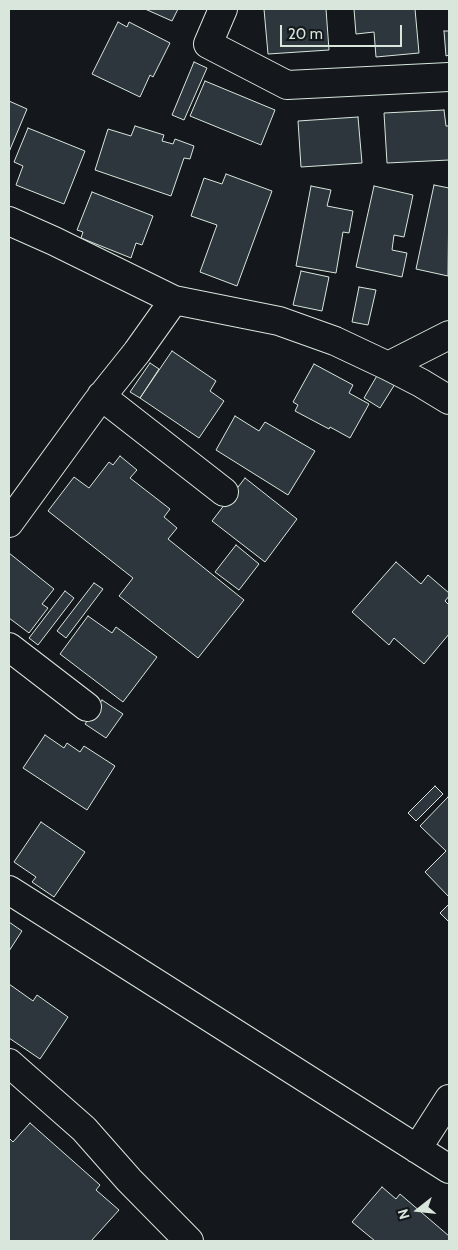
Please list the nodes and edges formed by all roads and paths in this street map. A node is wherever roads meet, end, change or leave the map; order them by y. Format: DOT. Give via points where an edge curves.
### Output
graph roads {
  1 [pos="223,9"];
  2 [pos="449,77"];
  3 [pos="9,221"];
  4 [pos="174,300"];
  5 [pos="449,335"];
  6 [pos="388,366"];
  7 [pos="101,396"];
  8 [pos="449,400"];
  9 [pos="224,492"];
  10 [pos="9,523"];
  11 [pos="9,647"];
  12 [pos="87,707"];
  13 [pos="9,890"];
  14 [pos="9,1063"];
  15 [pos="449,1099"];
  16 [pos="416,1149"];
  17 [pos="449,1169"];
  18 [pos="188,1241"];
  1 -- 2 [label="street" via="208,44 286,85"];
  3 -- 4 [label="street"];
  4 -- 6 [label="street" via="279,321 335,341"];
  4 -- 7 [label="street"];
  5 -- 6 [label="street"];
  6 -- 8 [label="street"];
  7 -- 9 [label="street"];
  7 -- 10 [label="street"];
  11 -- 12 [label="street"];
  13 -- 16 [label="street"];
  14 -- 18 [label="street" via="84,1129"];
  15 -- 16 [label="street"];
  16 -- 17 [label="street"];
}
